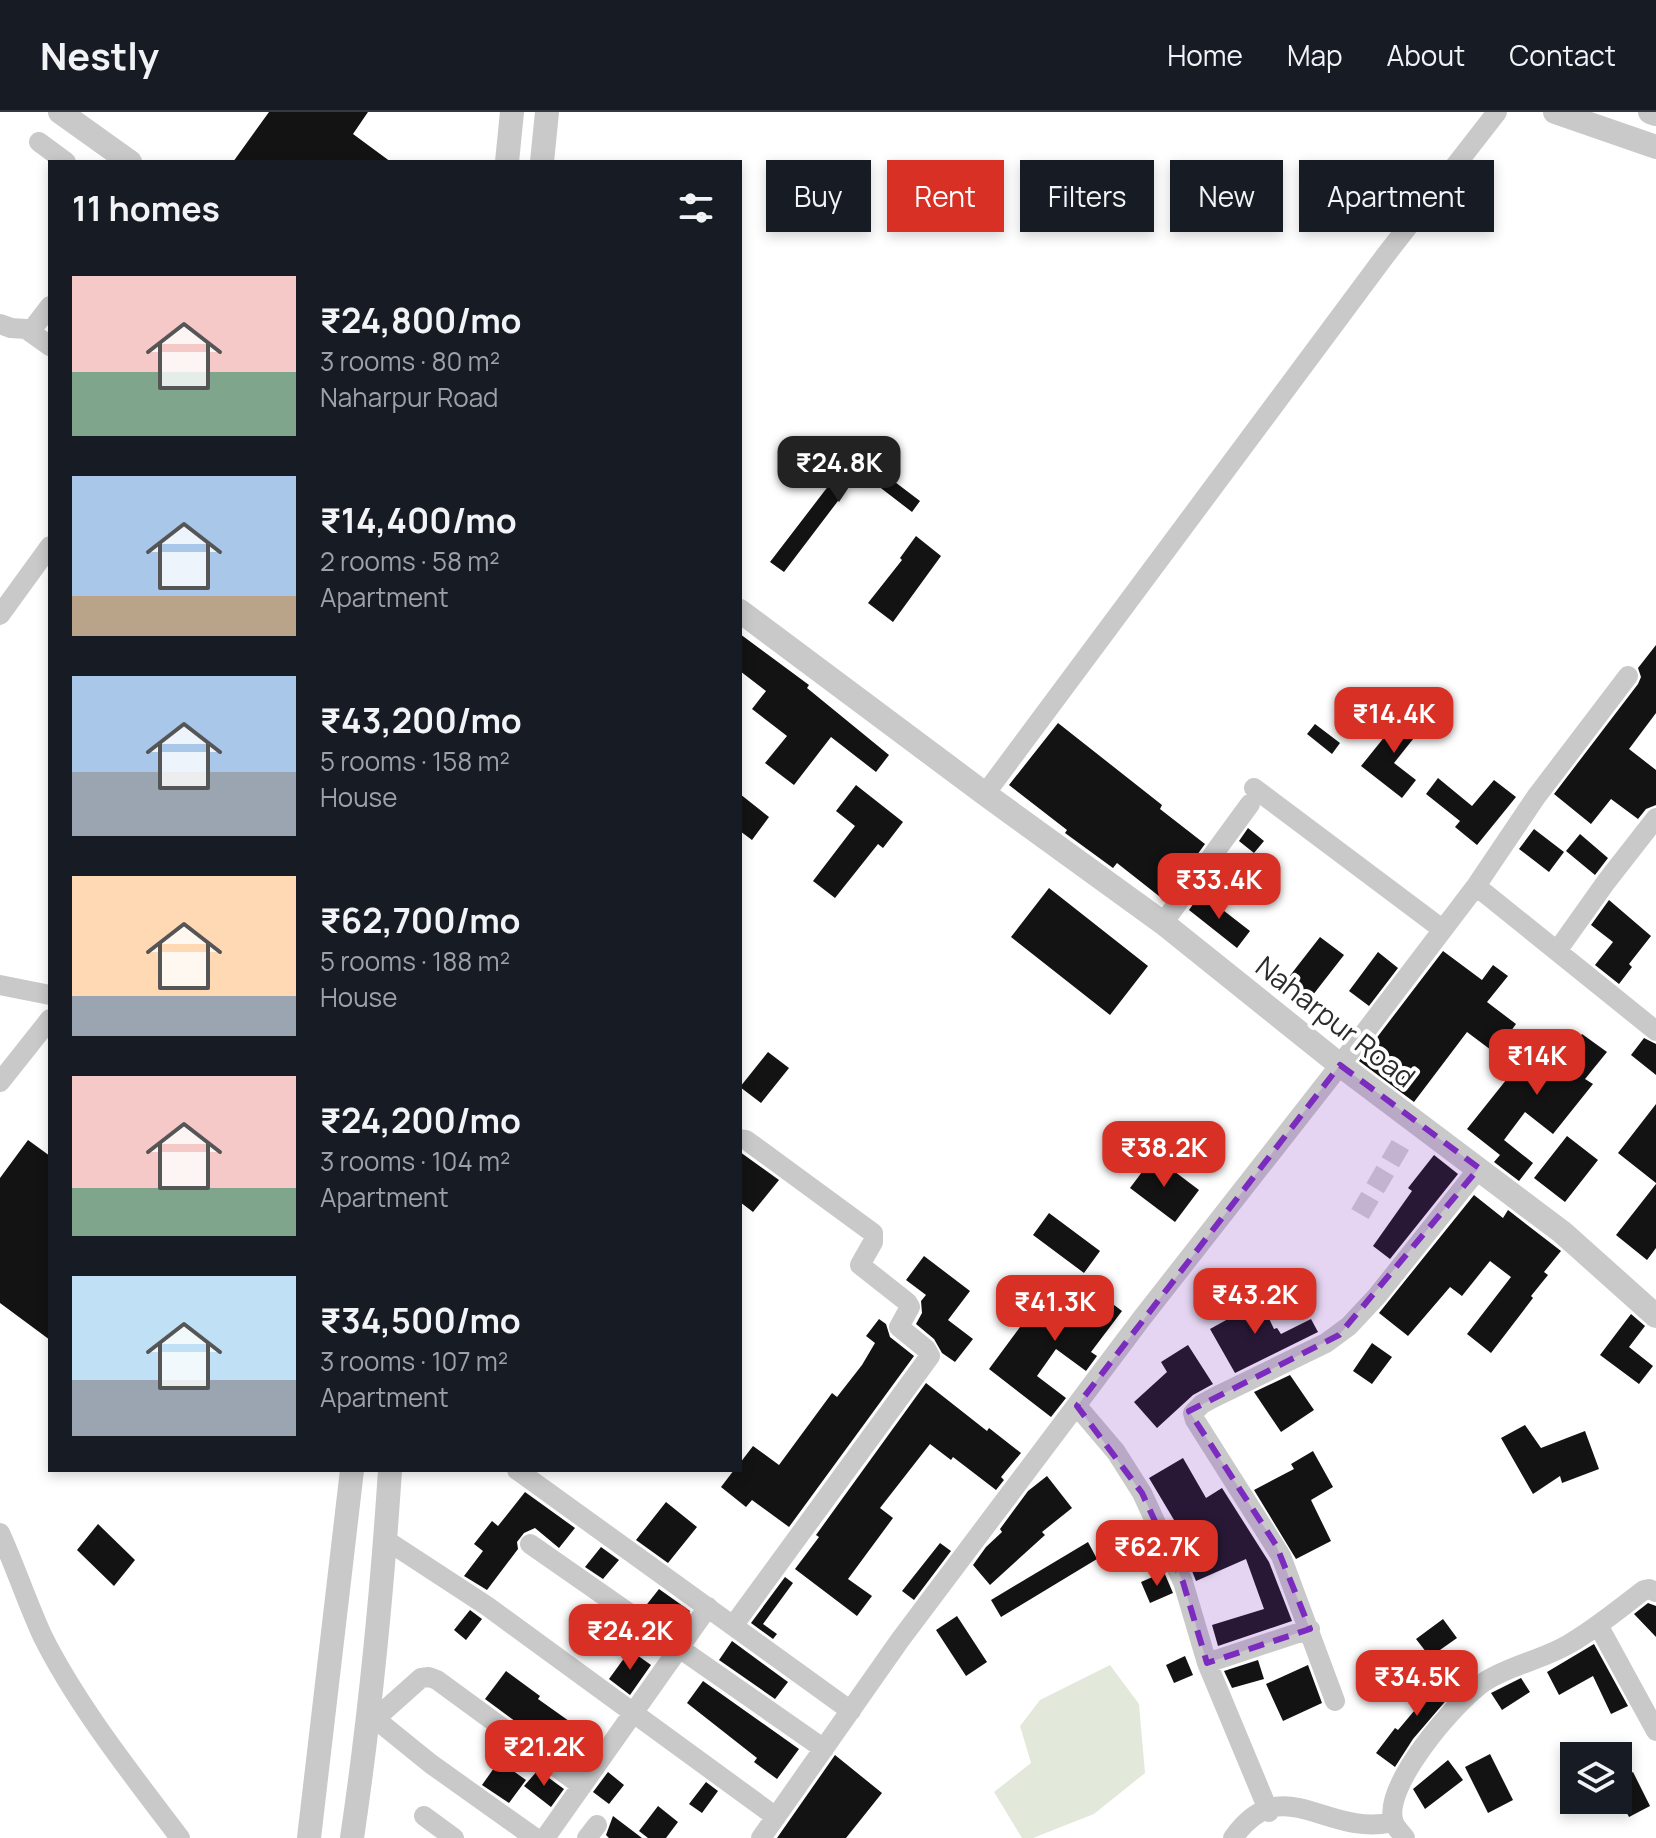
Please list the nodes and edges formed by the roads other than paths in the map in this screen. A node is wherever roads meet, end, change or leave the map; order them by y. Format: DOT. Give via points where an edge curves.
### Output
graph roads {
  1 [pos="60,112"];
  2 [pos="512,112"];
  3 [pos="547,112"];
  4 [pos="1497,112"];
  5 [pos="1555,112"];
  6 [pos="39,142"];
  7 [pos="1656,147"];
  8 [pos="63,160"];
  9 [pos="127,160"];
  10 [pos="507,160"];
  11 [pos="542,160"];
  12 [pos="48,309"];
  13 [pos="0,324"];
  14 [pos="30,332"];
  15 [pos="48,345"];
  16 [pos="48,549"];
  17 [pos="742,612"];
  18 [pos="0,615"];
  19 [pos="1628,676"];
  20 [pos="985,794"];
  21 [pos="1656,818"];
  22 [pos="1476,886"];
  23 [pos="1163,923"];
  24 [pos="1442,929"];
  25 [pos="1557,951"];
  26 [pos="0,985"];
  27 [pos="48,995"];
  28 [pos="48,1022"];
  29 [pos="1656,1031"];
  30 [pos="1340,1065"];
  31 [pos="0,1082"];
  32 [pos="742,1139"];
  33 [pos="1479,1168"];
  34 [pos="1656,1316"];
  35 [pos="1077,1406"];
  36 [pos="352,1472"];
  37 [pos="390,1472"];
  38 [pos="520,1472"];
  39 [pos="0,1533"];
  40 [pos="386,1540"];
  41 [pos="530,1544"];
  42 [pos="1656,1592"];
  43 [pos="708,1607"];
  44 [pos="1598,1625"];
  45 [pos="733,1626"];
  46 [pos="1310,1629"];
  47 [pos="680,1648"];
  48 [pos="1207,1663"];
  49 [pos="1335,1701"];
  50 [pos="851,1711"];
  51 [pos="634,1713"];
  52 [pos="371,1716"];
  53 [pos="1656,1731"];
  54 [pos="824,1749"];
  55 [pos="582,1786"];
  56 [pos="1269,1812"];
  57 [pos="424,1816"];
  58 [pos="776,1817"];
  59 [pos="1399,1830"];
  60 [pos="180,1838"];
  61 [pos="309,1838"];
  62 [pos="352,1838"];
  63 [pos="454,1838"];
  64 [pos="535,1838"];
  65 [pos="545,1838"];
  66 [pos="761,1838"];
  67 [pos="1233,1838"];
  1 -- 9 [label="street"];
  2 -- 10 [label="street"];
  3 -- 11 [label="street"];
  4 -- 20 [label="street"];
  5 -- 7 [label="street"];
  6 -- 8 [label="street"];
  12 -- 14 [label="street"];
  13 -- 14 [label="street"];
  14 -- 15 [label="street"];
  16 -- 18 [label="street"];
  17 -- 20 [label="street, Naharpur Road"];
  19 -- 22 [label="street"];
  20 -- 23 [label="street, Naharpur Road"];
  21 -- 25 [label="street"];
  22 -- 24 [label="street"];
  22 -- 25 [label="street"];
  23 -- 24 [label="street" via="1252,796"];
  23 -- 30 [label="street, Naharpur Road"];
  24 -- 30 [label="street"];
  25 -- 29 [label="street"];
  26 -- 27 [label="street"];
  28 -- 31 [label="street"];
  30 -- 33 [label="street, Naharpur Road" via="1410,1129"];
  30 -- 35 [label="street"];
  32 -- 45 [label="street" via="873,1233 860,1265 907,1302 909,1311 899,1327 930,1356"];
  33 -- 34 [label="street, Naharpur Road" via="1562,1232"];
  33 -- 46 [label="street" via="1371,1304 1339,1335 1193,1413 1276,1545"];
  35 -- 48 [label="street" via="1142,1493 1183,1582"];
  35 -- 50 [label="street"];
  36 -- 61 [label="street"];
  37 -- 40 [label="street"];
  38 -- 43 [label="street"];
  39 -- 60 [label="street" via="63,1672"];
  40 -- 51 [label="street"];
  40 -- 52 [label="street"];
  41 -- 47 [label="street"];
  42 -- 44 [label="street" via="1644,1590"];
  43 -- 45 [label="street"];
  43 -- 47 [label="street"];
  44 -- 53 [label="street"];
  44 -- 59 [label="street" via="1469,1694 1405,1776 1393,1801"];
  45 -- 50 [label="street"];
  46 -- 48 [label="street"];
  46 -- 49 [label="street"];
  47 -- 51 [label="street"];
  47 -- 54 [label="street"];
  48 -- 56 [label="street"];
  50 -- 54 [label="street"];
  51 -- 55 [label="street"];
  51 -- 58 [label="street"];
  52 -- 55 [label="street" via="429,1677"];
  52 -- 62 [label="street"];
  52 -- 64 [label="street"];
  54 -- 58 [label="street"];
  55 -- 65 [label="street"];
  56 -- 59 [label="street" via="1343,1837"];
  56 -- 67 [label="street" via="1242,1826"];
  57 -- 63 [label="street"];
  58 -- 66 [label="street"];
}
